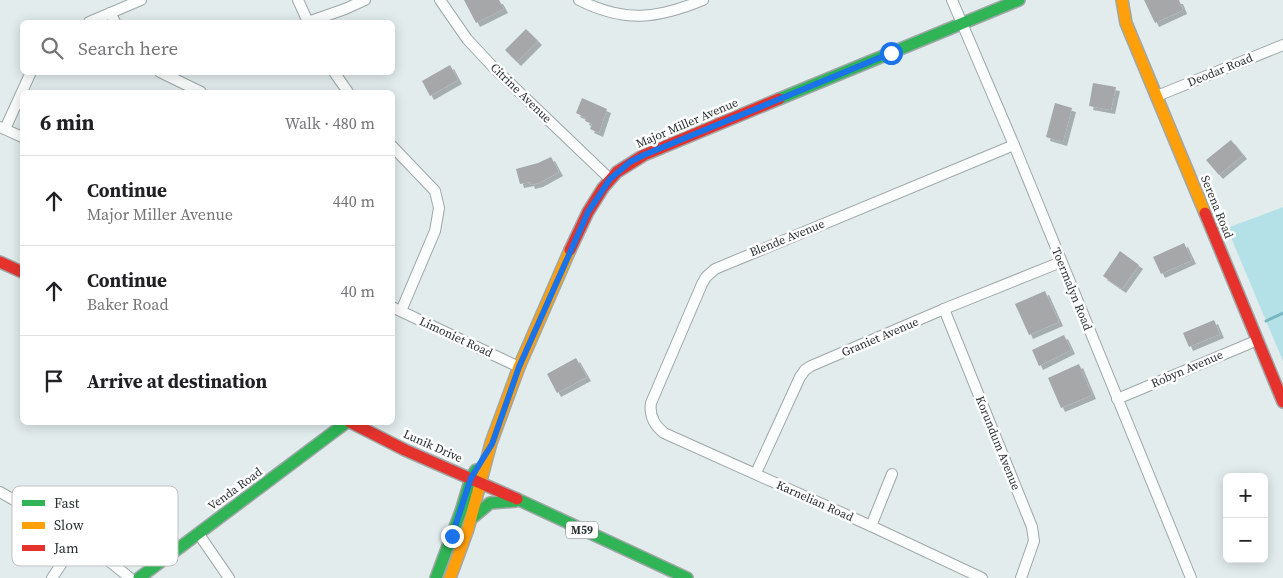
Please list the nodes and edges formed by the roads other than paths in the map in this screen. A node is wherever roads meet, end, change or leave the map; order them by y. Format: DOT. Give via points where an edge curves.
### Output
graph roads {
  1 [pos="141,0"];
  2 [pos="298,0"];
  3 [pos="364,0"];
  4 [pos="440,0"];
  5 [pos="579,0"];
  6 [pos="703,0"];
  7 [pos="952,0"];
  8 [pos="1019,0"];
  9 [pos="1111,0"];
  10 [pos="1122,0"];
  11 [pos="112,18"];
  12 [pos="307,20"];
  13 [pos="314,20"];
  14 [pos="1126,23"];
  15 [pos="962,24"];
  16 [pos="1283,44"];
  17 [pos="29,75"];
  18 [pos="166,75"];
  19 [pos="336,75"];
  20 [pos="22,90"];
  21 [pos="198,90"];
  22 [pos="344,90"];
  23 [pos="20,93"];
  24 [pos="1157,96"];
  25 [pos="2,128"];
  26 [pos="20,136"];
  27 [pos="1014,145"];
  28 [pos="395,149"];
  29 [pos="610,179"];
  30 [pos="0,262"];
  31 [pos="1061,262"];
  32 [pos="20,271"];
  33 [pos="397,309"];
  34 [pos="944,309"];
  35 [pos="1258,340"];
  36 [pos="519,367"];
  37 [pos="1117,399"];
  38 [pos="1283,402"];
  39 [pos="652,420"];
  40 [pos="344,425"];
  41 [pos="354,425"];
  42 [pos="756,474"];
  43 [pos="892,474"];
  44 [pos="477,481"];
  45 [pos="0,492"];
  46 [pos="12,499"];
  47 [pos="517,501"];
  48 [pos="472,518"];
  49 [pos="871,526"];
  50 [pos="198,533"];
  51 [pos="178,548"];
  52 [pos="60,566"];
  53 [pos="116,566"];
  54 [pos="155,566"];
  55 [pos="52,578"];
  56 [pos="130,578"];
  57 [pos="139,578"];
  58 [pos="229,578"];
  59 [pos="436,578"];
  60 [pos="450,578"];
  61 [pos="688,578"];
  62 [pos="982,578"];
  63 [pos="1021,578"];
  64 [pos="1191,578"];
  1 -- 11 [label="street"];
  2 -- 12 [label="street"];
  3 -- 13 [label="street"];
  4 -- 29 [label="street, Citrine Avenue" via="466,39"];
  5 -- 6 [label="street" via="631,17 671,12"];
  7 -- 15 [label="street, Toermalyn Road"];
  8 -- 15 [label="main road, Major Miller Avenue"];
  9 -- 14 [label="main road, Serena Road"];
  10 -- 14 [label="main road, Serena Road"];
  14 -- 24 [label="main road, Serena Road"];
  15 -- 27 [label="street, Toermalyn Road"];
  15 -- 29 [label="main road, Major Miller Avenue" via="644,155"];
  16 -- 24 [label="street, Deodar Road"];
  17 -- 20 [label="street"];
  18 -- 21 [label="street"];
  19 -- 22 [label="street"];
  23 -- 25 [label="street"];
  24 -- 35 [label="main road, Serena Road"];
  25 -- 26 [label="street"];
  27 -- 31 [label="street, Toermalyn Road"];
  27 -- 39 [label="street, Blende Avenue" via="715,268 702,284 651,403"];
  28 -- 33 [label="street" via="434,191 439,203 435,231"];
  29 -- 36 [label="main road, Major Miller Avenue" via="588,212"];
  30 -- 32 [label="main road"];
  31 -- 34 [label="street, Graniet Avenue"];
  31 -- 37 [label="street, Toermalyn Road"];
  33 -- 36 [label="street, Limoniet Road"];
  34 -- 42 [label="street, Graniet Avenue" via="805,370 794,387"];
  34 -- 63 [label="street, Korundum Avenue" via="1032,527 1034,541"];
  35 -- 37 [label="street, Robyn Avenue"];
  35 -- 38 [label="main road, Serena Road"];
  36 -- 44 [label="main road, Major Miller Avenue"];
  37 -- 64 [label="street, Toermalyn Road"];
  39 -- 42 [label="street, Karnelian Road" via="664,433"];
  40 -- 50 [label="main road, Venda Road"];
  41 -- 44 [label="main road, Lunik Drive / M59"];
  42 -- 49 [label="street, Karnelian Road"];
  43 -- 49 [label="street"];
  44 -- 47 [label="main road, M59"];
  44 -- 48 [label="main road"];
  44 -- 59 [label="main road" via="461,511"];
  45 -- 46 [label="street"];
  47 -- 48 [label="main road" via="490,503"];
  47 -- 61 [label="main road, M59"];
  48 -- 60 [label="main road"];
  49 -- 62 [label="street, Karnelian Road"];
  50 -- 51 [label="main road, Venda Road"];
  50 -- 58 [label="street"];
  52 -- 55 [label="street"];
  53 -- 56 [label="street"];
  54 -- 57 [label="main road, Venda Road"];
}
